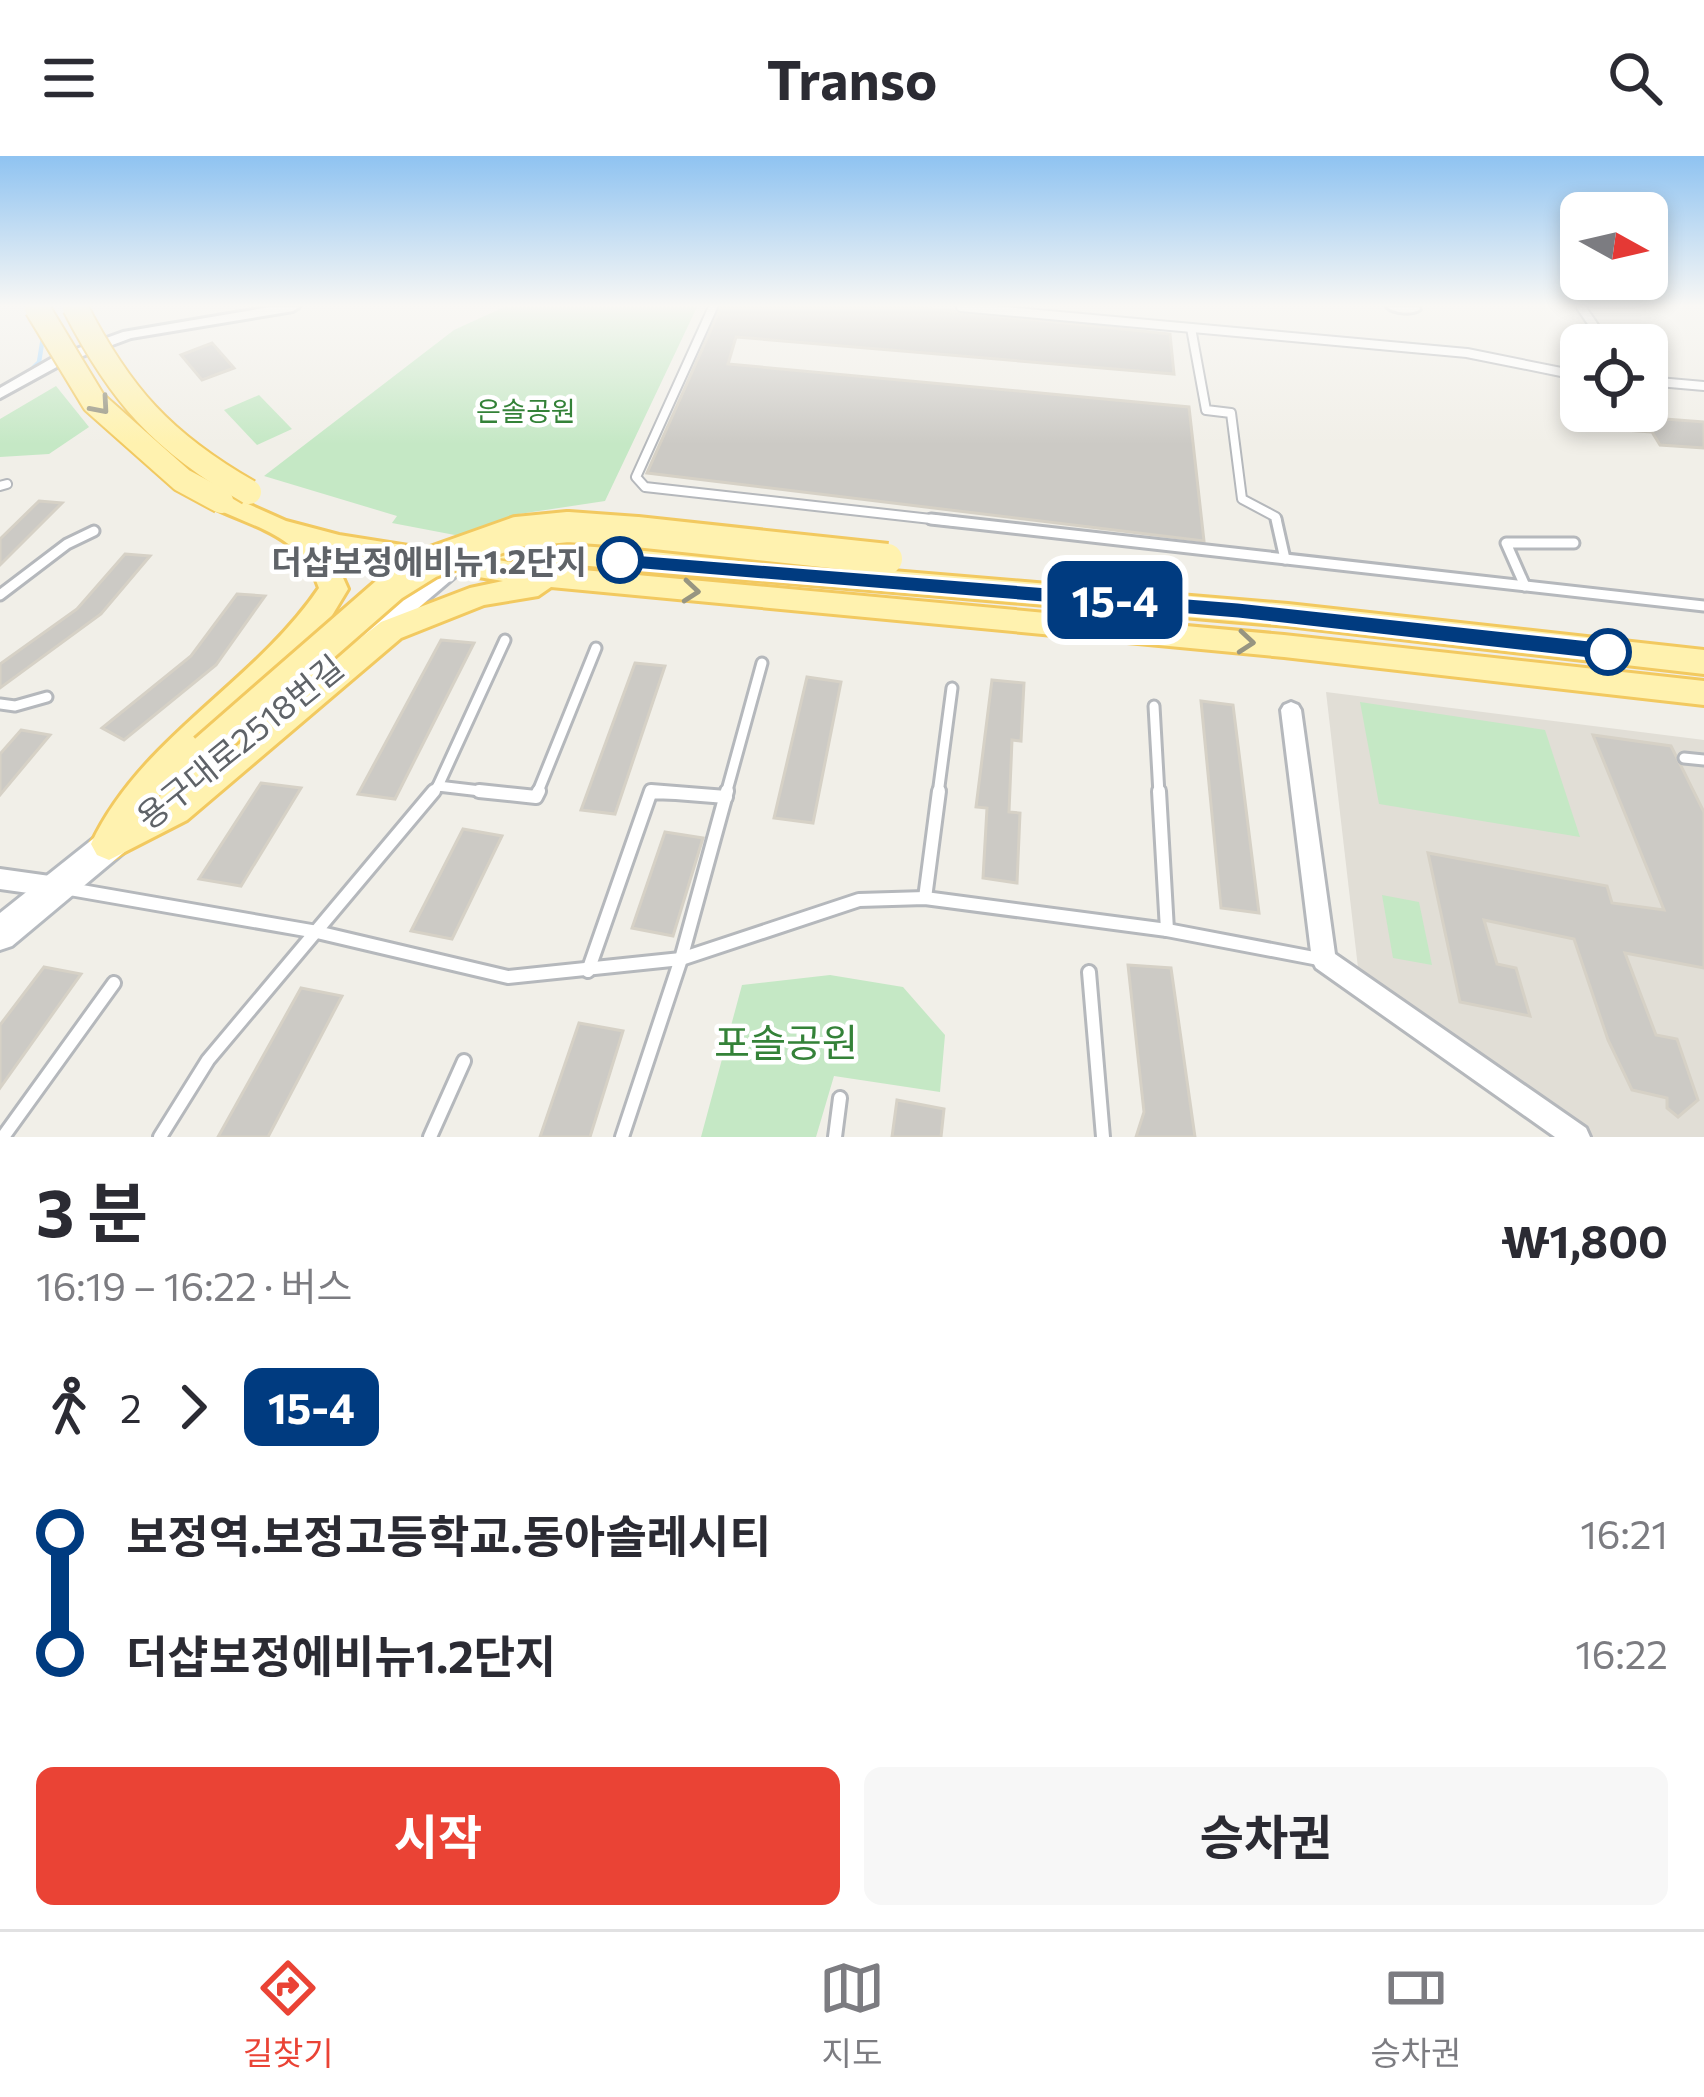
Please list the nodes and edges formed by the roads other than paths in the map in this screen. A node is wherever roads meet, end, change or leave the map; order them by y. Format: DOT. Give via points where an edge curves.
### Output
graph roads {
  1 [pos="64,353"];
  2 [pos="81,353"];
  3 [pos="100,353"];
  4 [pos="692,353"];
  5 [pos="1196,353"];
  6 [pos="1471,353"];
  7 [pos="1560,372"];
  8 [pos="1668,383"];
  9 [pos="1704,386"];
  10 [pos="0,394"];
  11 [pos="94,531"];
  12 [pos="288,531"];
  13 [pos="378,534"];
  14 [pos="1574,543"];
  15 [pos="465,555"];
  16 [pos="1286,559"];
  17 [pos="658,564"];
  18 [pos="529,575"];
  19 [pos="574,580"];
  20 [pos="1525,586"];
  21 [pos="0,595"];
  22 [pos="1704,606"];
  23 [pos="1238,610"];
  24 [pos="505,640"];
  25 [pos="596,648"];
  26 [pos="1704,662"];
  27 [pos="762,663"];
  28 [pos="952,688"];
  29 [pos="1704,693"];
  30 [pos="47,697"];
  31 [pos="0,704"];
  32 [pos="1154,706"];
  33 [pos="1292,710"];
  34 [pos="1684,758"];
  35 [pos="1704,760"];
  36 [pos="438,786"];
  37 [pos="726,797"];
  38 [pos="109,844"];
  39 [pos="0,879"];
  40 [pos="57,887"];
  41 [pos="925,898"];
  42 [pos="1167,929"];
  43 [pos="317,932"];
  44 [pos="0,934"];
  45 [pos="681,959"];
  46 [pos="1324,961"];
  47 [pos="588,971"];
  48 [pos="1089,972"];
  49 [pos="114,983"];
  50 [pos="464,1061"];
  51 [pos="840,1098"];
  52 [pos="3,1137"];
  53 [pos="160,1137"];
  54 [pos="430,1137"];
  55 [pos="622,1137"];
  56 [pos="835,1137"];
  57 [pos="1103,1137"];
  58 [pos="1577,1137"];
  1 -- 12 [label="main road, one-way, bridge" via="94,402 182,480"];
  2 -- 10 [label="street"];
  3 -- 13 [label="main road, bridge" via="153,429 194,462 330,524"];
  4 -- 16 [label="lane" via="636,477 645,487"];
  5 -- 16 [label="lane" via="1206,410 1232,413 1242,499 1276,517"];
  6 -- 7 [label="lane"];
  8 -- 9 [label="lane"];
  11 -- 21 [label="lane"];
  12 -- 13 [label="main road" via="370,546 381,543"];
  12 -- 15 [label="main road"];
  12 -- 38 [label="main road" via="324,561 334,590 269,675 146,782"];
  13 -- 15 [label="main road"];
  14 -- 20 [label="lane" via="1506,543"];
  15 -- 17 [label="main road"];
  15 -- 18 [label="main road"];
  15 -- 38 [label="street, 용구대로2518번길"];
  16 -- 20 [label="lane"];
  17 -- 18 [label="main road" via="622,574 532,567"];
  17 -- 23 [label="main road"];
  18 -- 19 [label="main road"];
  19 -- 29 [label="main road, one-way"];
  19 -- 38 [label="main road" via="480,595 391,630 175,809"];
  20 -- 22 [label="lane"];
  23 -- 26 [label="main road"];
  23 -- 38 [label="main road, bridge" via="887,559 568,527 496,537 393,586 151,795"];
  24 -- 36 [label="lane"];
  25 -- 36 [label="lane" via="536,797"];
  27 -- 37 [label="lane"];
  28 -- 41 [label="lane"];
  30 -- 31 [label="lane"];
  32 -- 42 [label="lane"];
  33 -- 46 [label="street"];
  34 -- 35 [label="lane"];
  36 -- 43 [label="lane"];
  37 -- 45 [label="lane"];
  37 -- 47 [label="lane" via="651,790"];
  38 -- 40 [label="street, 용구대로2518번길"];
  39 -- 40 [label="street"];
  40 -- 43 [label="lane"];
  40 -- 44 [label="street, 용구대로2518번길"];
  41 -- 42 [label="lane"];
  41 -- 45 [label="lane" via="860,900"];
  42 -- 46 [label="lane"];
  43 -- 47 [label="lane" via="508,977"];
  43 -- 53 [label="lane" via="208,1060"];
  45 -- 47 [label="lane"];
  45 -- 55 [label="lane"];
  46 -- 58 [label="street"];
  48 -- 57 [label="lane"];
  49 -- 52 [label="lane"];
  50 -- 54 [label="lane"];
  51 -- 56 [label="lane"];
}
